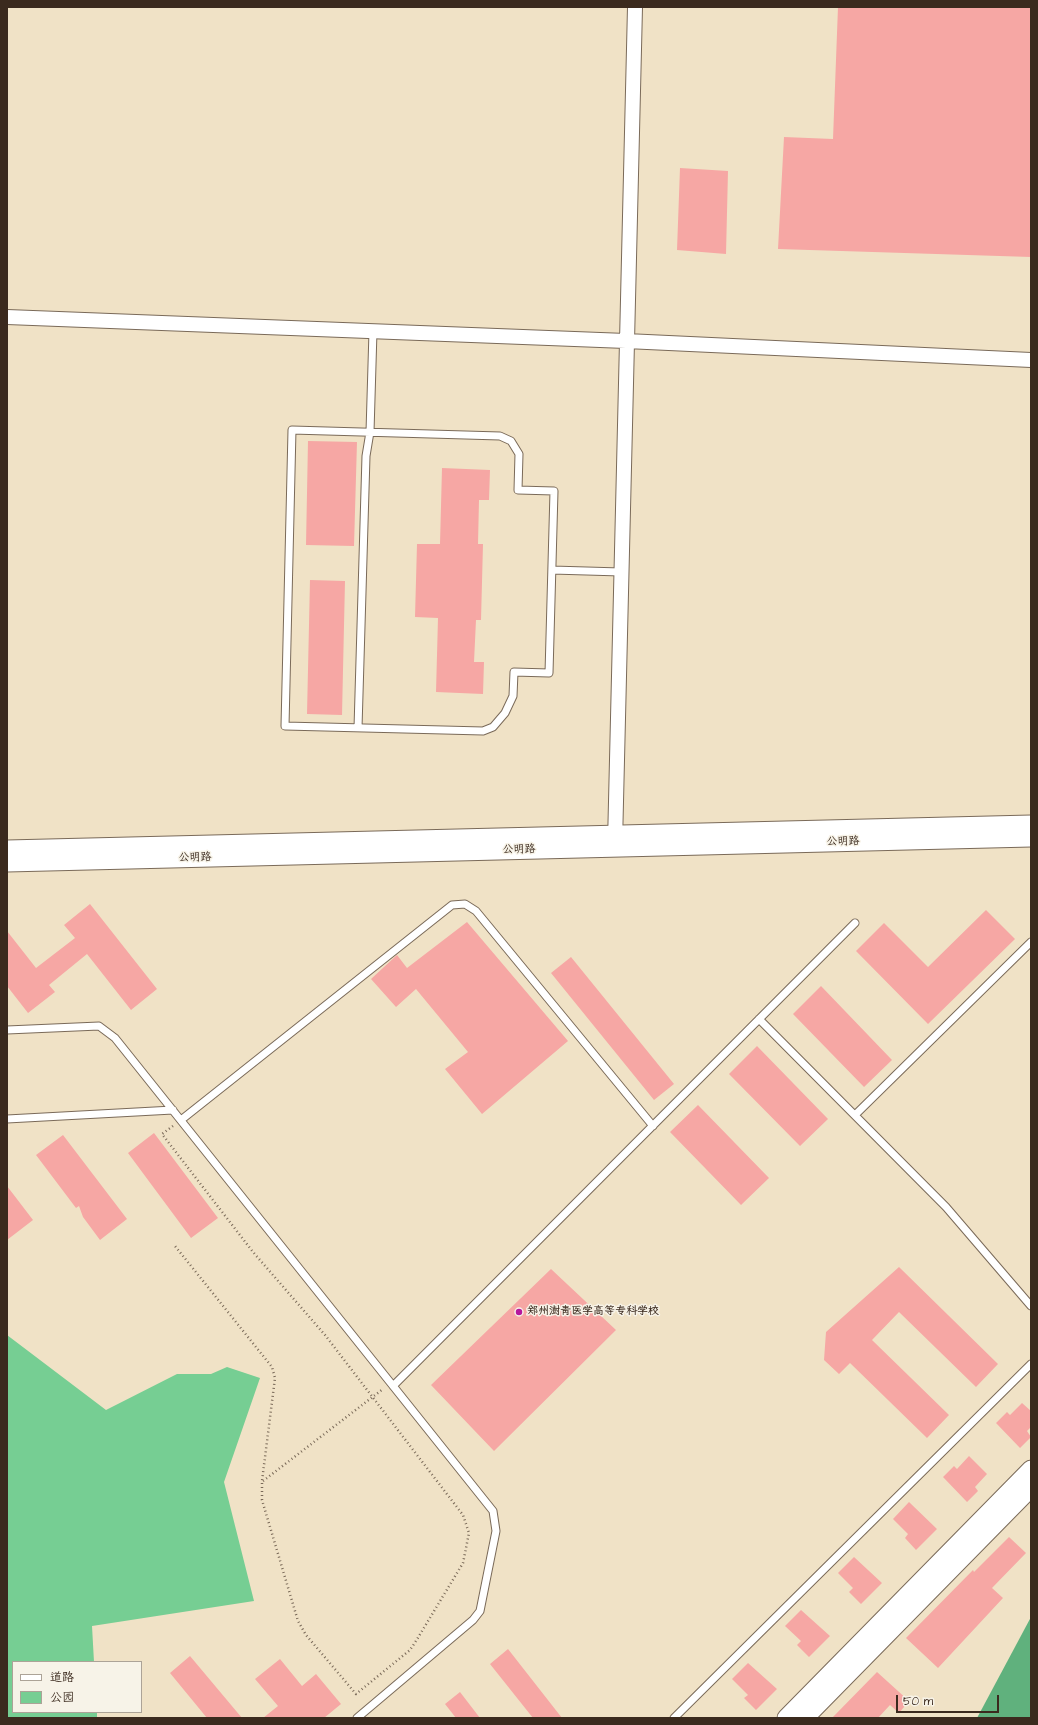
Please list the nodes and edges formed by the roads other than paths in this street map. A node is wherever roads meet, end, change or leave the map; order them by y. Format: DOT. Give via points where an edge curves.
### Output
graph roads {
  1 [pos="635,7"];
  2 [pos="7,317"];
  3 [pos="373,331"];
  4 [pos="626,341"];
  5 [pos="1031,360"];
  6 [pos="370,432"];
  7 [pos="552,570"];
  8 [pos="621,572"];
  9 [pos="358,728"];
  10 [pos="1031,824"];
  11 [pos="1031,838"];
  12 [pos="615,841"];
  13 [pos="7,849"];
  14 [pos="7,863"];
  15 [pos="855,923"];
  16 [pos="1031,942"];
  17 [pos="759,1019"];
  18 [pos="7,1030"];
  19 [pos="173,1110"];
  20 [pos="854,1115"];
  21 [pos="7,1119"];
  22 [pos="181,1120"];
  23 [pos="653,1126"];
  24 [pos="1031,1306"];
  25 [pos="1031,1364"];
  26 [pos="392,1385"];
  27 [pos="1031,1469"];
  28 [pos="1031,1488"];
  29 [pos="357,1718"];
  30 [pos="674,1718"];
  31 [pos="786,1718"];
  32 [pos="805,1718"];
  1 -- 4 [label="street"];
  2 -- 3 [label="street"];
  3 -- 4 [label="street"];
  3 -- 6 [label="lane"];
  4 -- 5 [label="street"];
  4 -- 8 [label="street"];
  6 -- 7 [label="lane" via="500,436 511,441 519,454 518,490 554,491"];
  6 -- 9 [label="lane" via="366,456"];
  6 -- 9 [label="lane" via="292,430 285,726"];
  7 -- 8 [label="lane"];
  7 -- 9 [label="lane" via="550,673 514,672 513,696 505,713 493,727 483,731"];
  8 -- 12 [label="street"];
  10 -- 12 [label="street, 公明路"];
  11 -- 12 [label="street, 公明路"];
  12 -- 13 [label="street, 公明路"];
  12 -- 14 [label="street, 公明路"];
  15 -- 17 [label="lane"];
  16 -- 20 [label="lane"];
  17 -- 20 [label="lane"];
  17 -- 23 [label="lane"];
  18 -- 19 [label="lane" via="99,1026 115,1038"];
  19 -- 21 [label="lane"];
  19 -- 22 [label="lane"];
  20 -- 24 [label="lane" via="946,1207"];
  22 -- 23 [label="lane" via="452,905 465,904 476,911"];
  22 -- 26 [label="lane"];
  23 -- 26 [label="lane"];
  25 -- 30 [label="lane"];
  26 -- 29 [label="lane" via="493,1511 496,1531 480,1611 473,1620"];
  27 -- 31 [label="street"];
  28 -- 32 [label="street"];
}
